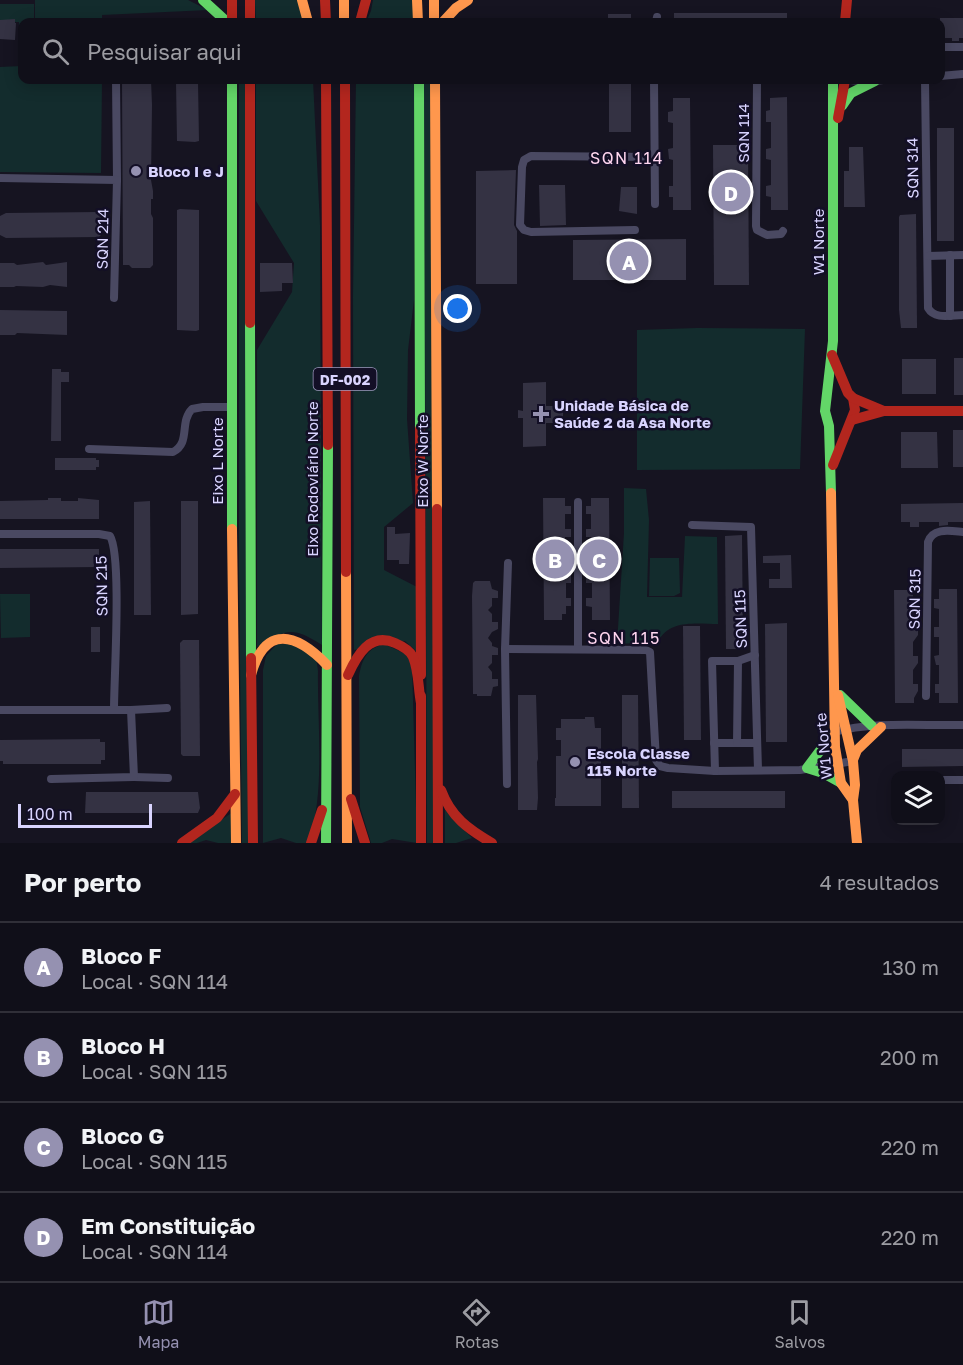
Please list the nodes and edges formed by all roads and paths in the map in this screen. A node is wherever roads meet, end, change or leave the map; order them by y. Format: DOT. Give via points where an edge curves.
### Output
graph roads {
  1 [pos="204,0"];
  2 [pos="231,0"];
  3 [pos="250,0"];
  4 [pos="302,0"];
  5 [pos="326,0"];
  6 [pos="344,0"];
  7 [pos="366,0"];
  8 [pos="417,0"];
  9 [pos="434,0"];
  10 [pos="468,0"];
  11 [pos="847,0"];
  12 [pos="853,0"];
  13 [pos="223,18"];
  14 [pos="232,18"];
  15 [pos="250,18"];
  16 [pos="307,18"];
  17 [pos="326,18"];
  18 [pos="344,18"];
  19 [pos="361,18"];
  20 [pos="418,18"];
  21 [pos="434,18"];
  22 [pos="447,18"];
  23 [pos="845,18"];
  24 [pos="852,18"];
  25 [pos="945,47"];
  26 [pos="963,47"];
  27 [pos="963,74"];
  28 [pos="945,76"];
  29 [pos="116,84"];
  30 [pos="232,84"];
  31 [pos="250,84"];
  32 [pos="326,84"];
  33 [pos="345,84"];
  34 [pos="419,84"];
  35 [pos="435,84"];
  36 [pos="654,84"];
  37 [pos="757,84"];
  38 [pos="835,84"];
  39 [pos="844,84"];
  40 [pos="870,84"];
  41 [pos="925,84"];
  42 [pos="839,112"];
  43 [pos="834,130"];
  44 [pos="655,157"];
  45 [pos="0,178"];
  46 [pos="117,180"];
  47 [pos="655,204"];
  48 [pos="635,230"];
  49 [pos="783,231"];
  50 [pos="950,255"];
  51 [pos="963,255"];
  52 [pos="928,256"];
  53 [pos="114,298"];
  54 [pos="950,315"];
  55 [pos="963,315"];
  56 [pos="832,355"];
  57 [pos="850,396"];
  58 [pos="827,400"];
  59 [pos="232,407"];
  60 [pos="884,411"];
  61 [pos="963,411"];
  62 [pos="849,424"];
  63 [pos="829,426"];
  64 [pos="89,449"];
  65 [pos="831,470"];
  66 [pos="578,502"];
  67 [pos="692,525"];
  68 [pos="963,532"];
  69 [pos="0,534"];
  70 [pos="508,563"];
  71 [pos="505,649"];
  72 [pos="578,649"];
  73 [pos="755,655"];
  74 [pos="738,661"];
  75 [pos="327,665"];
  76 [pos="251,675"];
  77 [pos="346,680"];
  78 [pos="837,690"];
  79 [pos="926,696"];
  80 [pos="420,703"];
  81 [pos="167,708"];
  82 [pos="114,709"];
  83 [pos="0,710"];
  84 [pos="131,710"];
  85 [pos="963,725"];
  86 [pos="876,726"];
  87 [pos="847,729"];
  88 [pos="834,732"];
  89 [pos="714,743"];
  90 [pos="737,743"];
  91 [pos="757,743"];
  92 [pos="853,761"];
  93 [pos="837,763"];
  94 [pos="807,768"];
  95 [pos="758,770"];
  96 [pos="715,771"];
  97 [pos="134,777"];
  98 [pos="168,778"];
  99 [pos="51,779"];
  100 [pos="945,780"];
  101 [pos="963,780"];
  102 [pos="438,781"];
  103 [pos="841,783"];
  104 [pos="346,784"];
  105 [pos="507,784"];
  106 [pos="236,793"];
  107 [pos="326,799"];
  108 [pos="853,800"];
  109 [pos="182,843"];
  110 [pos="236,843"];
  111 [pos="253,843"];
  112 [pos="311,843"];
  113 [pos="326,843"];
  114 [pos="347,843"];
  115 [pos="365,843"];
  116 [pos="421,843"];
  117 [pos="438,843"];
  118 [pos="492,843"];
  119 [pos="857,843"];
  1 -- 13 [label="main road"];
  2 -- 14 [label="main road"];
  3 -- 15 [label="main road"];
  4 -- 16 [label="main road"];
  5 -- 17 [label="main road"];
  6 -- 18 [label="main road"];
  7 -- 19 [label="main road"];
  8 -- 20 [label="main road"];
  9 -- 21 [label="main road"];
  10 -- 22 [label="main road"];
  11 -- 23 [label="main road"];
  12 -- 24 [label="main road"];
  25 -- 26 [label="street"];
  27 -- 28 [label="street"];
  29 -- 46 [label="street, SQN 214"];
  30 -- 59 [label="main road, Eixo L Norte"];
  31 -- 76 [label="main road"];
  32 -- 75 [label="main road, Eixo Rodoviário Norte / DF-002"];
  33 -- 77 [label="main road, DF-002"];
  34 -- 80 [label="main road, Eixo W Norte"];
  35 -- 102 [label="main road, Eixo W Norte"];
  36 -- 44 [label="street"];
  37 -- 49 [label="street, SQN 114" via="756,226 763,234"];
  38 -- 43 [label="main road, W1 Norte"];
  39 -- 42 [label="main road, W1 Norte"];
  40 -- 42 [label="main road" via="851,93"];
  41 -- 52 [label="street, SQN 314"];
  42 -- 43 [label="main road, W1 Norte"];
  43 -- 56 [label="main road, W1 Norte"];
  44 -- 47 [label="street"];
  44 -- 48 [label="street" via="531,156 522,167 520,225 524,230"];
  45 -- 46 [label="street"];
  46 -- 53 [label="street, SQN 214"];
  50 -- 51 [label="street"];
  50 -- 52 [label="street"];
  50 -- 54 [label="street"];
  52 -- 54 [label="street, SQN 314" via="929,311 937,316"];
  54 -- 55 [label="street, SQN 314"];
  56 -- 57 [label="main road, W1 Norte"];
  56 -- 58 [label="main road, W1 Norte"];
  57 -- 58 [label="main road" via="836,391"];
  57 -- 60 [label="main road"];
  57 -- 62 [label="main road" via="855,410"];
  58 -- 63 [label="main road"];
  59 -- 64 [label="street" via="192,409 186,418 183,443 173,452"];
  59 -- 106 [label="main road, Eixo L Norte"];
  60 -- 61 [label="main road"];
  60 -- 62 [label="main road"];
  62 -- 63 [label="main road" via="835,430"];
  62 -- 65 [label="main road, W1 Norte"];
  63 -- 65 [label="main road, W1 Norte"];
  65 -- 78 [label="main road, W1 Norte"];
  66 -- 72 [label="street"];
  67 -- 73 [label="street, SQN 115" via="751,527"];
  68 -- 79 [label="street, SQN 315" via="936,533 928,542"];
  69 -- 82 [label="street, SQN 215" via="110,536 115,580"];
  70 -- 71 [label="street"];
  71 -- 72 [label="street"];
  71 -- 105 [label="street"];
  72 -- 96 [label="street" via="650,652 660,766"];
  73 -- 74 [label="street"];
  73 -- 91 [label="street, SQN 115"];
  74 -- 89 [label="street" via="712,661"];
  74 -- 90 [label="street"];
  75 -- 76 [label="main road" via="313,649 286,638 264,646"];
  75 -- 107 [label="main road, Eixo Rodoviário Norte / DF-002"];
  76 -- 111 [label="main road"];
  77 -- 80 [label="main road" via="365,645 378,640 392,641 413,657"];
  77 -- 104 [label="main road, DF-002"];
  78 -- 86 [label="main road"];
  78 -- 87 [label="main road, W1 Norte"];
  78 -- 88 [label="main road, W1 Norte"];
  80 -- 116 [label="main road, Eixo W Norte"];
  81 -- 84 [label="street"];
  82 -- 83 [label="street"];
  82 -- 84 [label="street"];
  84 -- 97 [label="street"];
  85 -- 86 [label="street"];
  86 -- 87 [label="street"];
  86 -- 92 [label="main road"];
  87 -- 88 [label="street"];
  87 -- 92 [label="main road, W1 Norte"];
  88 -- 93 [label="main road, W1 Norte"];
  88 -- 94 [label="main road"];
  89 -- 90 [label="street"];
  89 -- 96 [label="street"];
  90 -- 91 [label="street"];
  91 -- 95 [label="street, SQN 115"];
  92 -- 93 [label="street"];
  92 -- 108 [label="main road, W1 Norte"];
  93 -- 94 [label="street"];
  93 -- 103 [label="main road, W1 Norte"];
  94 -- 95 [label="street"];
  94 -- 103 [label="main road"];
  95 -- 96 [label="street"];
  97 -- 98 [label="street"];
  97 -- 99 [label="street"];
  100 -- 101 [label="street"];
  102 -- 117 [label="main road, Eixo W Norte"];
  102 -- 118 [label="main road" via="450,812 461,825"];
  103 -- 108 [label="main road, W1 Norte"];
  104 -- 114 [label="main road, DF-002"];
  104 -- 115 [label="main road"];
  106 -- 109 [label="main road" via="217,818"];
  106 -- 110 [label="main road, Eixo L Norte"];
  107 -- 112 [label="main road"];
  107 -- 113 [label="main road, Eixo Rodoviário Norte / DF-002"];
  108 -- 119 [label="main road, W1 Norte"];
}
